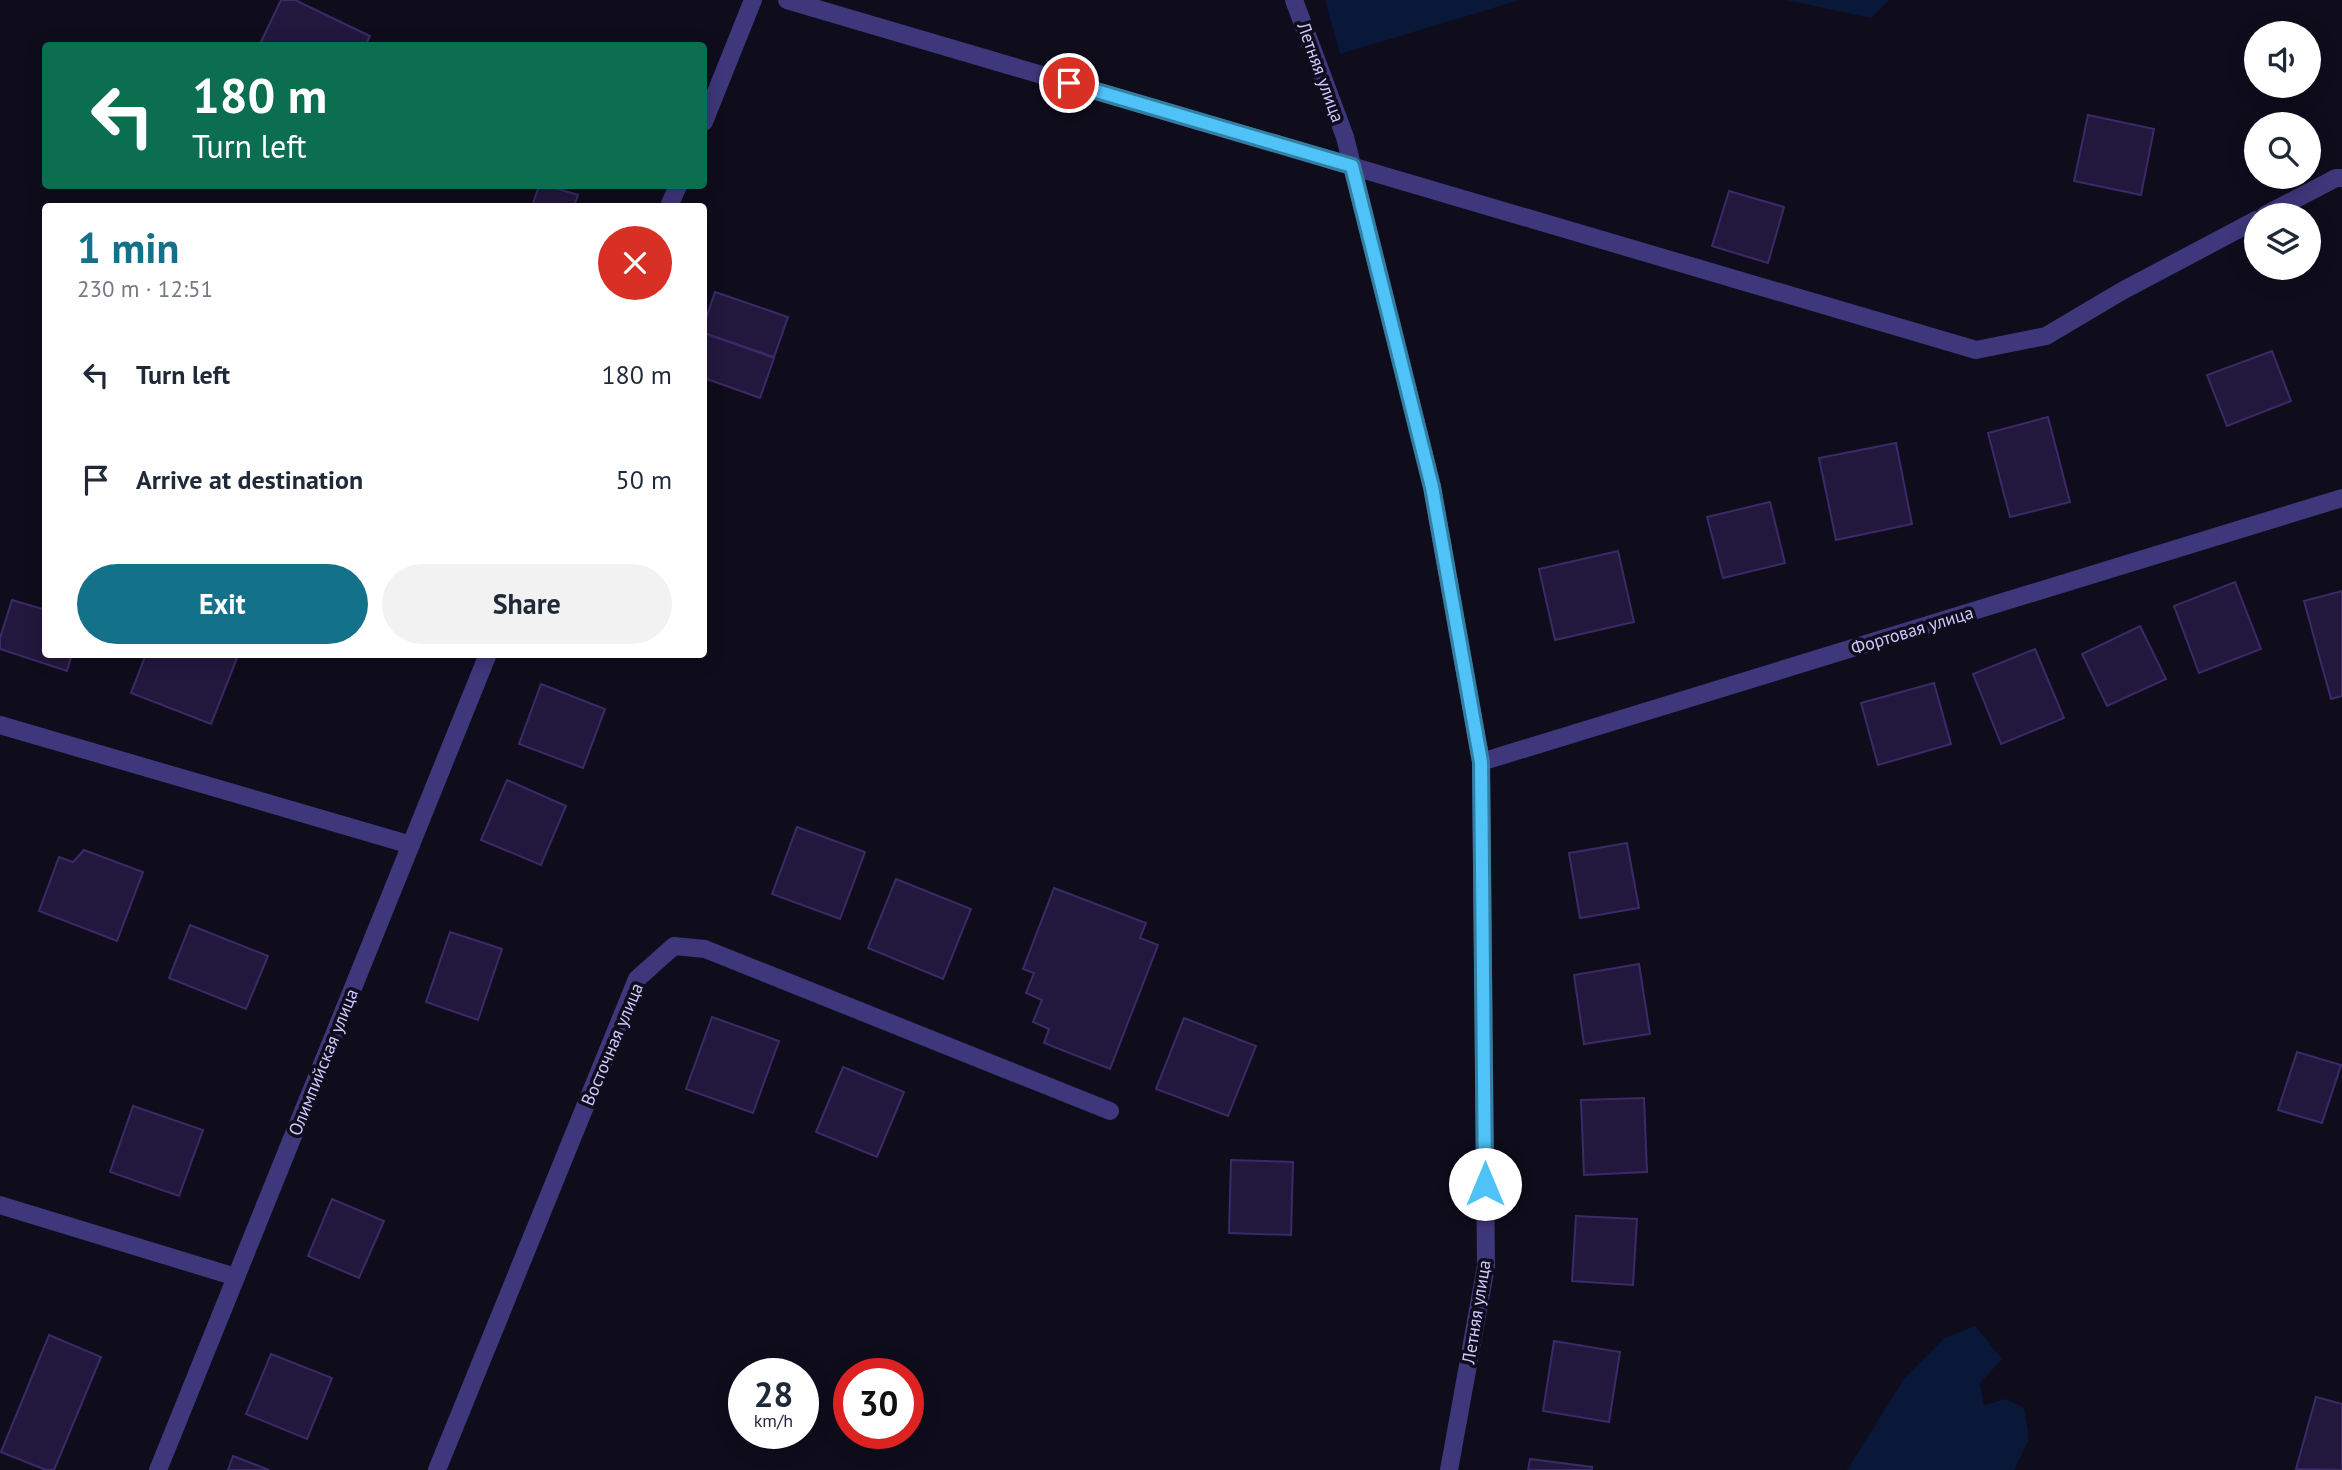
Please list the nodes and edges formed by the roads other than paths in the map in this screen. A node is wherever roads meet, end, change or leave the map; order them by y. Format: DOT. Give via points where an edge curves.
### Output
graph roads {
  1 [pos="753,0"];
  2 [pos="786,0"];
  3 [pos="1294,0"];
  4 [pos="707,115"];
  5 [pos="1352,166"];
  6 [pos="2342,178"];
  7 [pos="2288,203"];
  8 [pos="2244,226"];
  9 [pos="2342,498"];
  10 [pos="486,658"];
  11 [pos="0,726"];
  12 [pos="1481,762"];
  13 [pos="411,845"];
  14 [pos="1110,1111"];
  15 [pos="0,1205"];
  16 [pos="236,1278"];
  17 [pos="158,1470"];
  18 [pos="437,1470"];
  19 [pos="1449,1470"];
  1 -- 4 [label="street"];
  2 -- 5 [label="street"];
  3 -- 5 [label="street, Летняя улица"];
  5 -- 8 [label="street" via="1976,350 2046,336"];
  5 -- 12 [label="street, Летняя улица" via="1432,487"];
  6 -- 7 [label="street"];
  9 -- 12 [label="street, Фортовая улица"];
  10 -- 13 [label="street, Олимпийская улица"];
  11 -- 13 [label="street"];
  12 -- 19 [label="street, Летняя улица" via="1486,1266"];
  13 -- 16 [label="street, Олимпийская улица"];
  14 -- 18 [label="street, Восточная улица" via="705,949 674,946 637,979"];
  15 -- 16 [label="street"];
  16 -- 17 [label="street, Олимпийская улица"];
}
